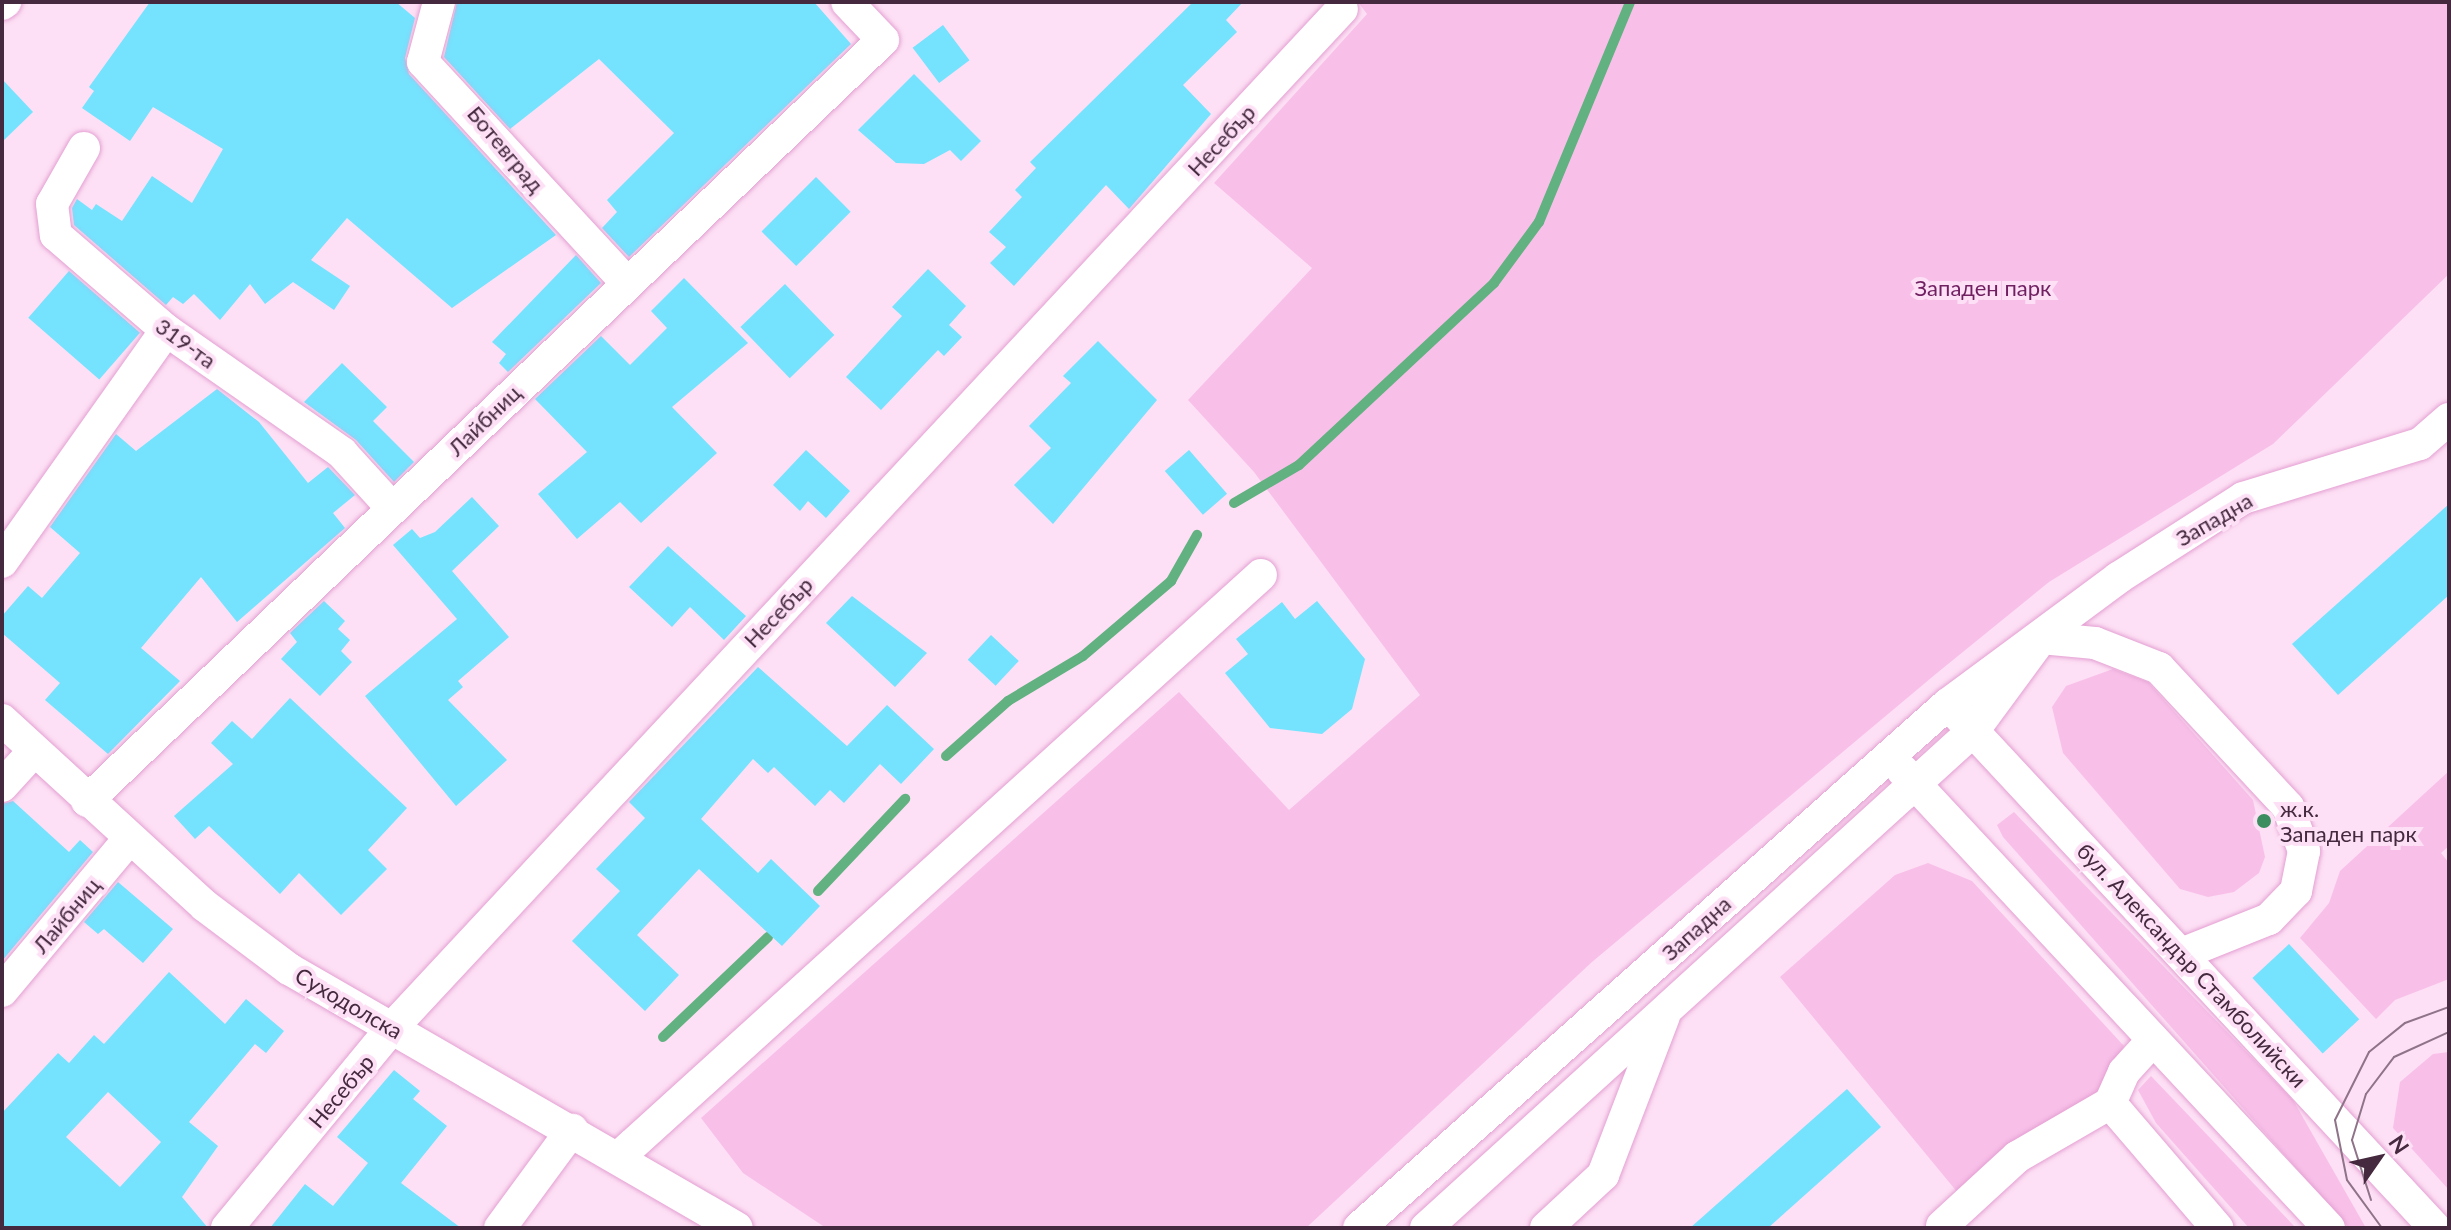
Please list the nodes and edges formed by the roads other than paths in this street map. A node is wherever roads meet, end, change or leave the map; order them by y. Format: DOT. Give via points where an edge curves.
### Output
graph roads {
  1 [pos="439,2"];
  2 [pos="847,2"];
  3 [pos="1342,9"];
  4 [pos="84,148"];
  5 [pos="627,283"];
  6 [pos="166,330"];
  7 [pos="2449,419"];
  8 [pos="392,508"];
  9 [pos="2,562"];
  10 [pos="1261,575"];
  11 [pos="2041,638"];
  12 [pos="1948,704"];
  13 [pos="2,720"];
  14 [pos="1974,730"];
  15 [pos="34,751"];
  16 [pos="1889,756"];
  17 [pos="1915,784"];
  18 [pos="2,786"];
  19 [pos="87,801"];
  20 [pos="129,839"];
  21 [pos="2184,953"];
  22 [pos="2,991"];
  23 [pos="1667,1010"];
  24 [pos="392,1028"];
  25 [pos="2153,1040"];
  26 [pos="2110,1103"];
  27 [pos="572,1130"];
  28 [pos="620,1156"];
  29 [pos="1942,1226"];
  30 [pos="227,1228"];
  31 [pos="500,1228"];
  32 [pos="737,1228"];
  33 [pos="1359,1228"];
  34 [pos="1426,1228"];
  35 [pos="1546,1228"];
  36 [pos="2217,1228"];
  37 [pos="2329,1228"];
  38 [pos="2435,1228"];
  1 -- 5 [label="street, Ботевград" via="423,62"];
  2 -- 5 [label="street, Лайбниц" via="883,40"];
  3 -- 24 [label="street, Несебър"];
  4 -- 6 [label="street, 319-та" via="52,204 56,235"];
  5 -- 8 [label="street, Лайбниц"];
  6 -- 8 [label="street, 319-та" via="342,453"];
  6 -- 9 [label="street"];
  7 -- 11 [label="street, Западна" via="2420,444 2243,498 2118,578"];
  8 -- 19 [label="street, Лайбниц"];
  10 -- 28 [label="street"];
  11 -- 12 [label="street, Западна"];
  11 -- 14 [label="street, Западна"];
  11 -- 21 [label="street" via="2095,643 2159,668 2288,807 2304,851 2296,891 2269,919"];
  12 -- 14 [label="street, бул. Александър Стамболийски"];
  12 -- 16 [label="street, Западна"];
  13 -- 15 [label="street, Суходолска"];
  14 -- 17 [label="street, Западна"];
  14 -- 21 [label="street, бул. Александър Стамболийски"];
  15 -- 18 [label="street"];
  15 -- 19 [label="street, Суходолска"];
  16 -- 17 [label="street"];
  16 -- 33 [label="street, Западна"];
  17 -- 23 [label="street, Западна"];
  17 -- 25 [label="street"];
  19 -- 20 [label="street, Суходолска"];
  20 -- 22 [label="street, Лайбниц"];
  20 -- 24 [label="street, Суходолска" via="289,969"];
  21 -- 38 [label="street, бул. Александър Стамболийски"];
  23 -- 34 [label="street, Западна"];
  23 -- 35 [label="street" via="1603,1175"];
  24 -- 27 [label="street, Суходолска"];
  24 -- 30 [label="street, Несебър"];
  25 -- 26 [label="street" via="2124,1072"];
  25 -- 37 [label="street"];
  26 -- 29 [label="street" via="2017,1157"];
  26 -- 36 [label="street"];
  27 -- 28 [label="street, Суходолска"];
  27 -- 31 [label="street"];
  28 -- 32 [label="street, Суходолска"];
}
